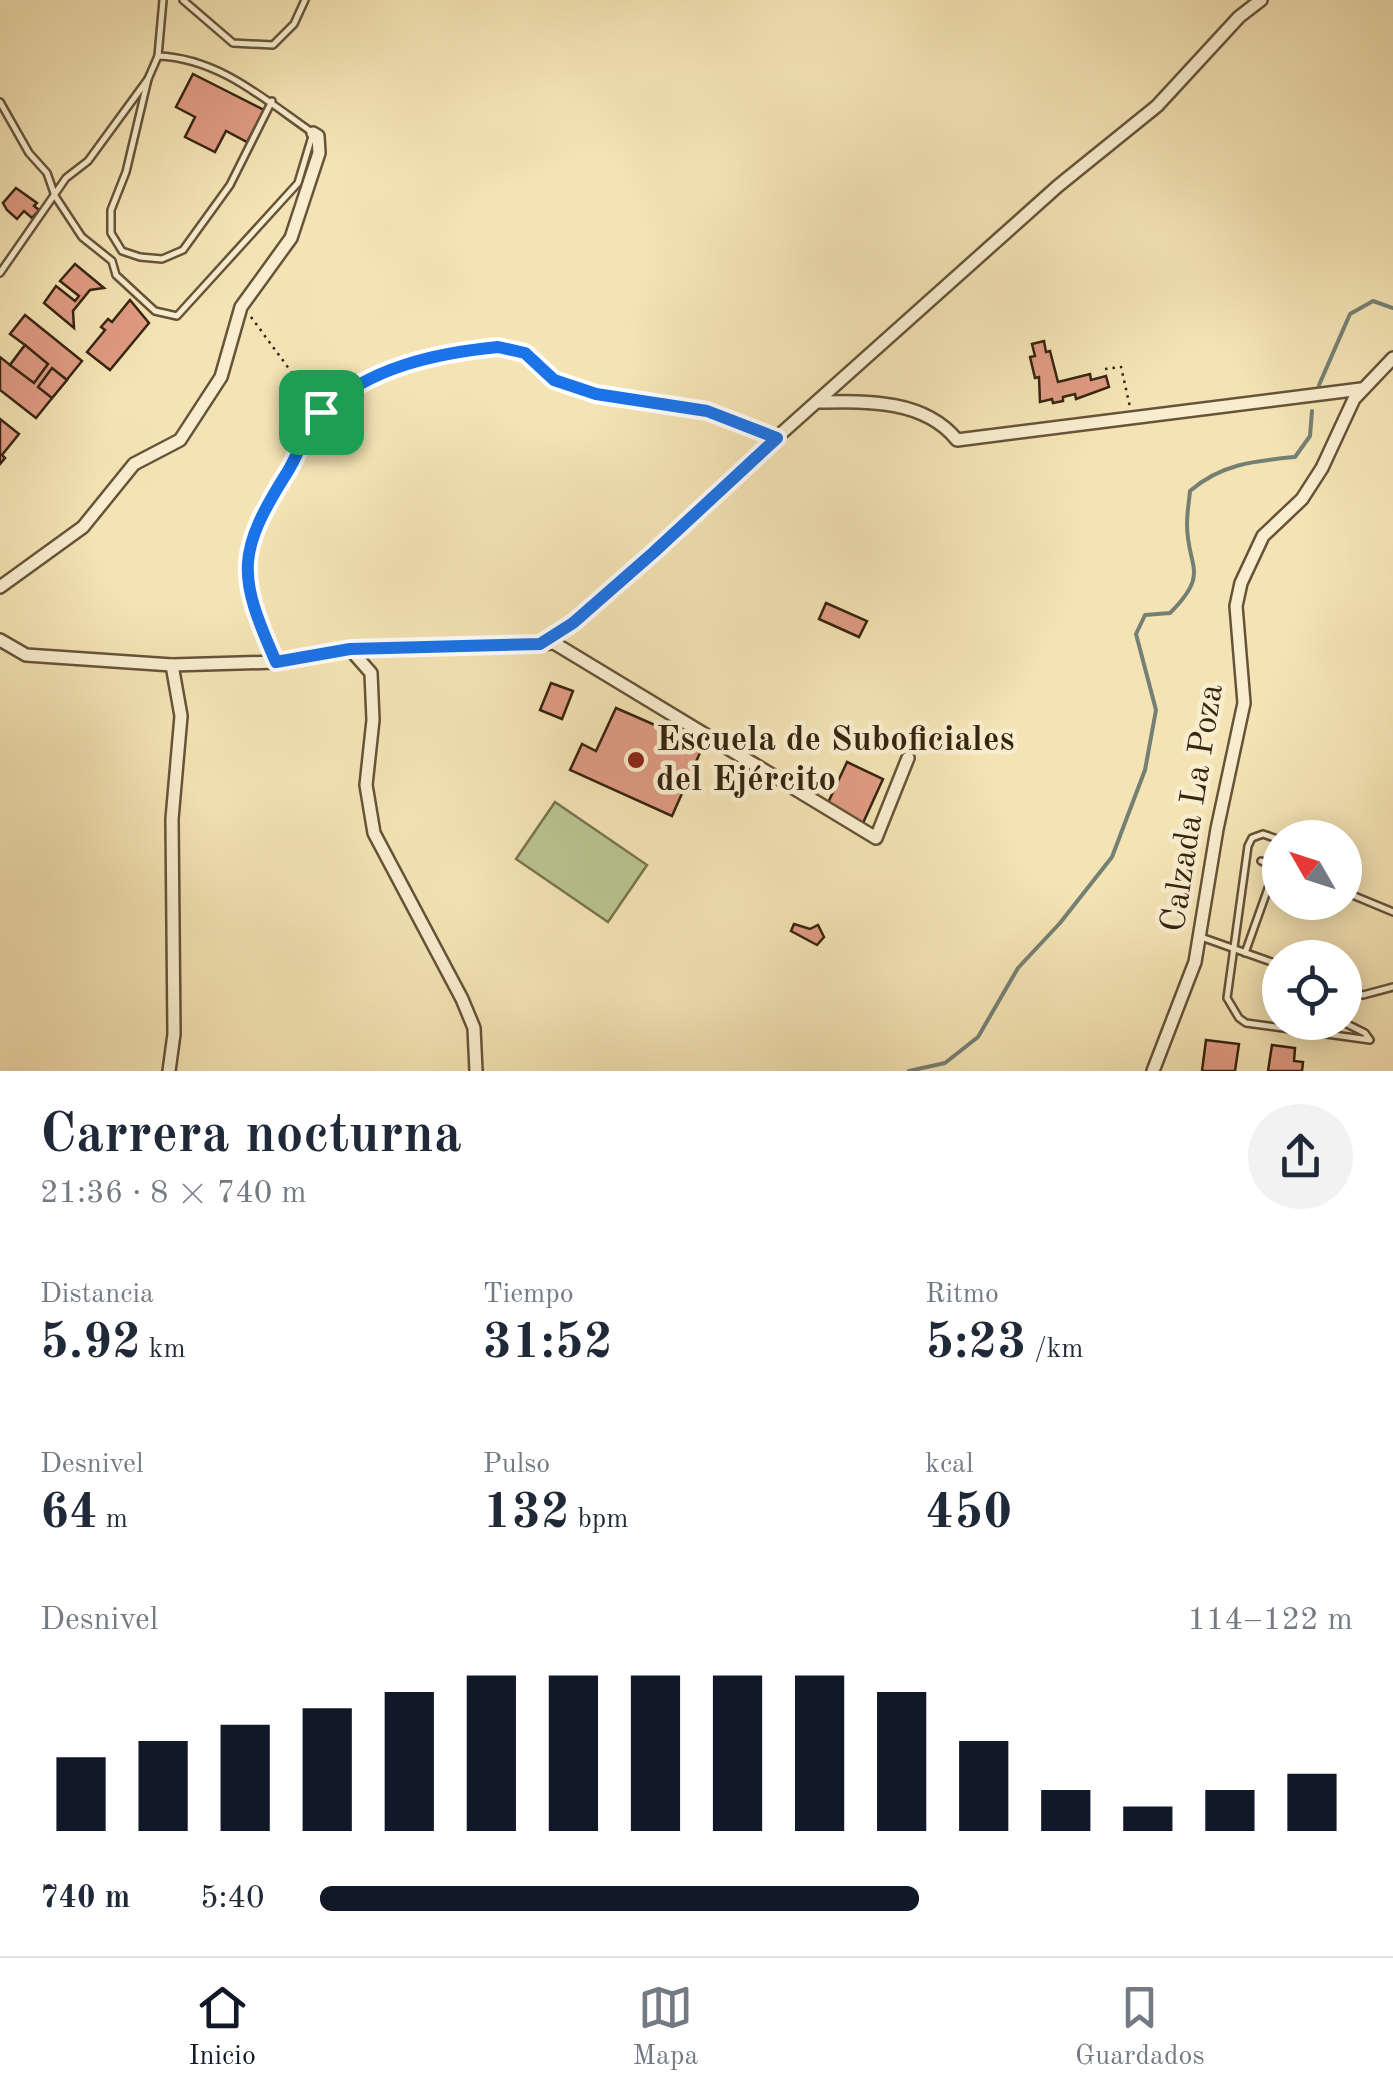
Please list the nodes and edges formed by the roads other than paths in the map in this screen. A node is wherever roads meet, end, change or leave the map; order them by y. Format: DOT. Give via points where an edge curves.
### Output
graph roads {
  1 [pos="163,0"];
  2 [pos="184,0"];
  3 [pos="305,0"];
  4 [pos="1261,0"];
  5 [pos="158,56"];
  6 [pos="148,78"];
  7 [pos="272,101"];
  8 [pos="0,102"];
  9 [pos="314,132"];
  10 [pos="55,196"];
  11 [pos="122,251"];
  12 [pos="112,261"];
  13 [pos="0,273"];
  14 [pos="1393,358"];
  15 [pos="1362,389"];
  16 [pos="819,402"];
  17 [pos="0,587"];
  18 [pos="0,640"];
  19 [pos="540,644"];
  20 [pos="350,649"];
  21 [pos="172,665"];
  22 [pos="908,758"];
  23 [pos="1262,835"];
  24 [pos="1362,899"];
  25 [pos="1262,909"];
  26 [pos="1393,912"];
  27 [pos="1201,937"];
  28 [pos="1232,949"];
  29 [pos="1245,953"];
  30 [pos="1262,959"];
  31 [pos="1393,987"];
  32 [pos="1362,995"];
  33 [pos="1262,1025"];
  34 [pos="170,1071"];
  35 [pos="476,1071"];
  36 [pos="1152,1071"];
  1 -- 5 [label="lane"];
  2 -- 3 [label="lane" via="232,43 273,44 294,24"];
  4 -- 16 [label="street" via="1158,106 1058,186"];
  5 -- 6 [label="lane"];
  5 -- 7 [label="lane" via="204,62"];
  6 -- 10 [label="lane"];
  6 -- 11 [label="lane" via="111,210 111,233"];
  7 -- 9 [label="lane"];
  7 -- 11 [label="lane" via="230,185 183,250 162,260"];
  8 -- 10 [label="lane"];
  9 -- 12 [label="lane" via="298,183 177,316 155,311 116,275"];
  9 -- 17 [label="street" via="320,152 291,238 241,307 221,378 180,440 134,464 83,527"];
  10 -- 12 [label="lane" via="82,237"];
  10 -- 13 [label="lane"];
  11 -- 12 [label="lane"];
  14 -- 15 [label="street, Calzada La Poza"];
  15 -- 16 [label="street" via="957,440 946,427 892,403"];
  15 -- 27 [label="street, Calzada La Poza" via="1322,468 1302,499 1263,536 1241,583 1236,606 1244,703"];
  16 -- 19 [label="street" via="573,623"];
  18 -- 21 [label="street" via="26,654"];
  19 -- 20 [label="street"];
  19 -- 22 [label="street" via="554,643 876,838"];
  20 -- 21 [label="street" via="276,662"];
  20 -- 35 [label="street" via="371,673 374,720 366,785 374,833 462,998 474,1028"];
  21 -- 34 [label="street" via="180,716 172,819"];
  23 -- 28 [label="lane" via="1248,846"];
  24 -- 26 [label="lane"];
  25 -- 29 [label="lane"];
  27 -- 28 [label="lane"];
  27 -- 36 [label="street, Calzada La Poza"];
  28 -- 29 [label="lane"];
  28 -- 33 [label="lane" via="1226,987 1239,1018"];
  29 -- 30 [label="lane"];
  31 -- 32 [label="lane"];
}
